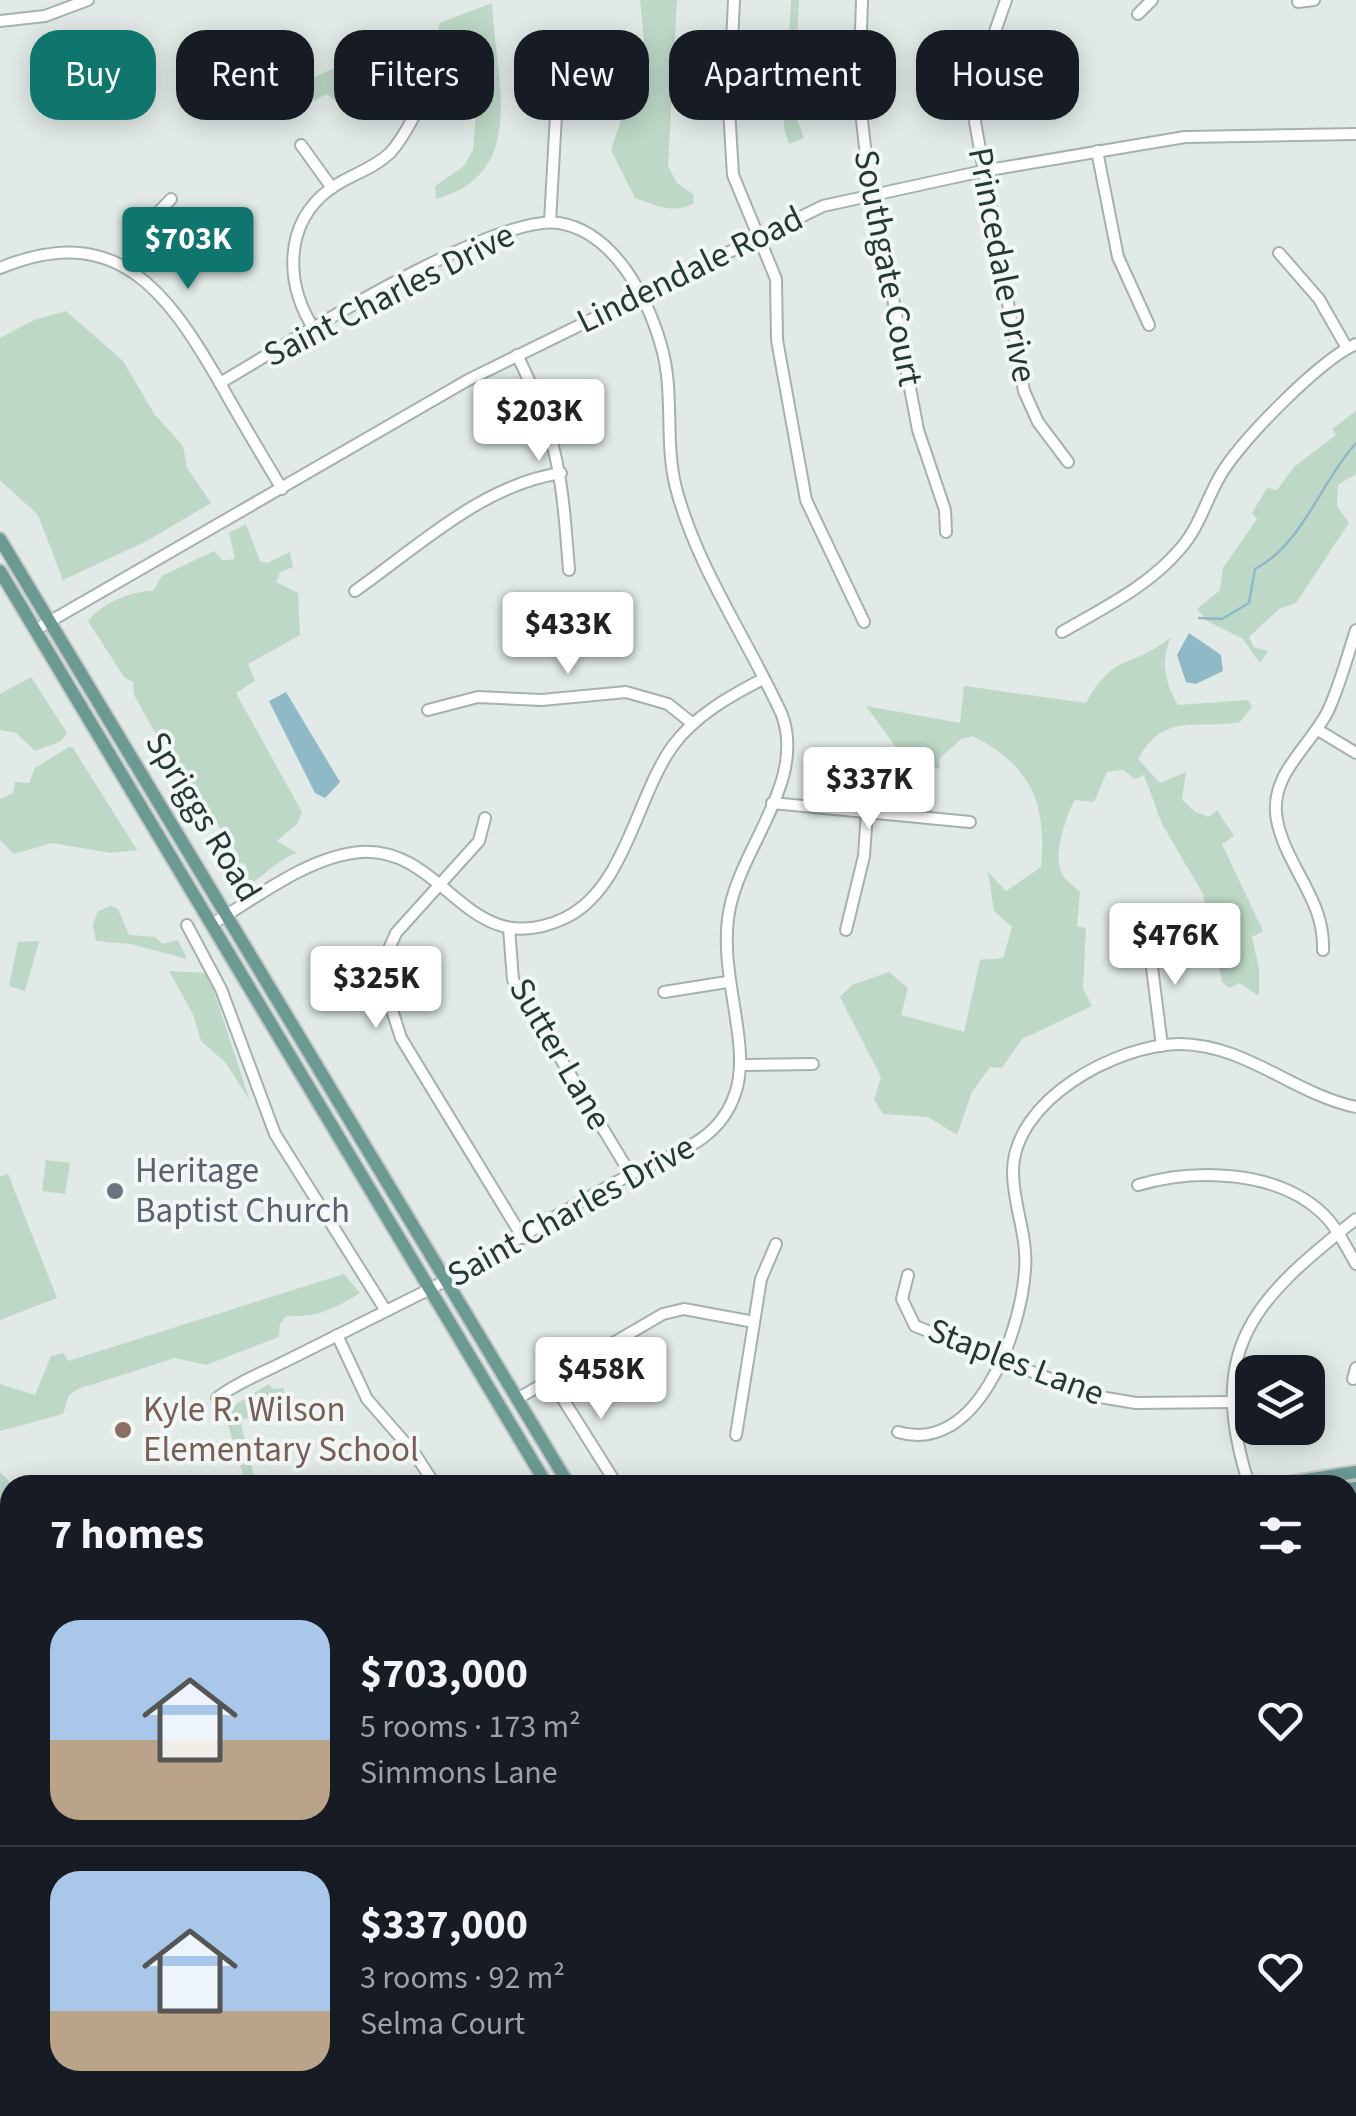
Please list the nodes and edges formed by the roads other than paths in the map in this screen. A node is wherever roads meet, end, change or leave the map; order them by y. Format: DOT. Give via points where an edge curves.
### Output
graph roads {
  1 [pos="88,0"];
  2 [pos="734,0"];
  3 [pos="862,0"];
  4 [pos="1006,0"];
  5 [pos="1152,0"];
  6 [pos="1314,0"];
  7 [pos="1298,2"];
  8 [pos="1138,14"];
  9 [pos="0,21"];
  10 [pos="411,120"];
  11 [pos="556,120"];
  12 [pos="1356,134"];
  13 [pos="301,145"];
  14 [pos="1097,152"];
  15 [pos="983,171"];
  16 [pos="332,188"];
  17 [pos="874,193"];
  18 [pos="171,199"];
  19 [pos="550,222"];
  20 [pos="759,235"];
  21 [pos="1279,254"];
  22 [pos="126,267"];
  23 [pos="0,268"];
  24 [pos="640,294"];
  25 [pos="1149,325"];
  26 [pos="314,329"];
  27 [pos="1351,346"];
  28 [pos="517,355"];
  29 [pos="220,383"];
  30 [pos="1068,462"];
  31 [pos="561,473"];
  32 [pos="282,489"];
  33 [pos="946,532"];
  34 [pos="0,540"];
  35 [pos="0,570"];
  36 [pos="569,570"];
  37 [pos="355,591"];
  38 [pos="50,621"];
  39 [pos="864,622"];
  40 [pos="35,630"];
  41 [pos="1356,630"];
  42 [pos="1062,632"];
  43 [pos="763,679"];
  44 [pos="428,710"];
  45 [pos="692,724"];
  46 [pos="1318,730"];
  47 [pos="1356,753"];
  48 [pos="772,804"];
  49 [pos="866,812"];
  50 [pos="485,818"];
  51 [pos="970,822"];
  52 [pos="440,884"];
  53 [pos="227,915"];
  54 [pos="212,924"];
  55 [pos="187,925"];
  56 [pos="509,928"];
  57 [pos="846,930"];
  58 [pos="1148,936"];
  59 [pos="1323,950"];
  60 [pos="727,982"];
  61 [pos="664,992"];
  62 [pos="1162,1046"];
  63 [pos="812,1064"];
  64 [pos="741,1065"];
  65 [pos="1356,1107"];
  66 [pos="630,1174"];
  67 [pos="1138,1185"];
  68 [pos="1356,1219"];
  69 [pos="1338,1233"];
  70 [pos="522,1238"];
  71 [pos="776,1244"];
  72 [pos="1356,1264"];
  73 [pos="908,1275"];
  74 [pos="445,1280"];
  75 [pos="430,1288"];
  76 [pos="386,1311"];
  77 [pos="754,1322"];
  78 [pos="337,1335"];
  79 [pos="998,1362"];
  80 [pos="551,1380"];
  81 [pos="217,1398"];
  82 [pos="517,1399"];
  83 [pos="1232,1402"];
  84 [pos="898,1432"];
  85 [pos="736,1434"];
  86 [pos="429,1475"];
  87 [pos="541,1475"];
  88 [pos="564,1475"];
  89 [pos="611,1475"];
  90 [pos="1247,1475"];
  1 -- 9 [label="street" via="45,16"];
  2 -- 20 [label="street" via="730,162"];
  3 -- 17 [label="street, Southgate Court" via="859,94"];
  4 -- 15 [label="street, Princedale Drive" via="977,92"];
  5 -- 8 [label="street"];
  6 -- 7 [label="street"];
  10 -- 16 [label="street" via="389,153"];
  11 -- 19 [label="street"];
  12 -- 14 [label="street, Lindendale Road" via="1216,134"];
  13 -- 16 [label="street"];
  14 -- 15 [label="street, Lindendale Road"];
  14 -- 25 [label="street" via="1118,257"];
  15 -- 17 [label="street, Lindendale Road"];
  15 -- 30 [label="street, Princedale Drive" via="1024,390"];
  16 -- 26 [label="street" via="307,214 293,254 297,300"];
  17 -- 20 [label="street, Lindendale Road"];
  17 -- 33 [label="street, Southgate Court" via="918,430"];
  18 -- 22 [label="street" via="146,224"];
  19 -- 24 [label="street, Saint Charles Drive" via="603,244"];
  19 -- 26 [label="street, Saint Charles Drive" via="496,233"];
  20 -- 24 [label="street, Lindendale Road"];
  20 -- 39 [label="street" via="776,278 776,333 806,500"];
  21 -- 27 [label="street"];
  22 -- 23 [label="street" via="65,252"];
  22 -- 29 [label="street" via="174,307"];
  24 -- 28 [label="street, Lindendale Road"];
  24 -- 43 [label="street, Saint Charles Drive" via="667,370 670,460 682,508"];
  26 -- 29 [label="street, Saint Charles Drive"];
  27 -- 42 [label="street" via="1234,455 1178,553"];
  28 -- 31 [label="street" via="546,414"];
  28 -- 32 [label="street, Lindendale Road"];
  29 -- 32 [label="street"];
  31 -- 36 [label="street"];
  31 -- 37 [label="street" via="496,492"];
  32 -- 38 [label="street, Lindendale Road"];
  34 -- 38 [label="main road, Spriggs Road"];
  35 -- 40 [label="main road, Spriggs Road"];
  38 -- 40 [label="street, Lindendale Road"];
  38 -- 53 [label="main road, Spriggs Road"];
  40 -- 54 [label="main road, Spriggs Road"];
  41 -- 46 [label="street"];
  43 -- 45 [label="street"];
  43 -- 48 [label="street, Saint Charles Drive" via="788,736"];
  44 -- 45 [label="street" via="478,697 542,700 626,692 668,704"];
  45 -- 56 [label="street" via="672,748 586,904 549,924"];
  46 -- 47 [label="street"];
  46 -- 59 [label="street" via="1284,774 1276,816 1319,912"];
  48 -- 49 [label="street"];
  48 -- 60 [label="street, Saint Charles Drive" via="732,896"];
  49 -- 51 [label="street"];
  49 -- 57 [label="street" via="864,856"];
  50 -- 52 [label="street" via="479,841"];
  52 -- 53 [label="street" via="398,857 358,852 312,867"];
  52 -- 56 [label="street" via="473,915"];
  52 -- 70 [label="street" via="389,946 386,998 401,1038"];
  53 -- 54 [label="street"];
  53 -- 74 [label="main road, Spriggs Road"];
  54 -- 75 [label="main road, Spriggs Road"];
  55 -- 76 [label="street, Spriggs Road" via="222,989 275,1134"];
  56 -- 66 [label="street, Sutter Lane" via="509,964 519,992"];
  58 -- 62 [label="street"];
  60 -- 61 [label="street"];
  60 -- 64 [label="street, Saint Charles Drive"];
  62 -- 65 [label="street" via="1232,1054 1314,1095"];
  62 -- 79 [label="street" via="1118,1059 1073,1084 1040,1109 1022,1134 1013,1172 1026,1267"];
  63 -- 64 [label="street"];
  64 -- 66 [label="street, Saint Charles Drive" via="730,1107 714,1129 690,1148"];
  66 -- 70 [label="street, Saint Charles Drive"];
  67 -- 69 [label="street" via="1180,1175 1238,1178 1310,1203"];
  68 -- 69 [label="street"];
  69 -- 72 [label="street"];
  69 -- 83 [label="street" via="1259,1306 1238,1357"];
  70 -- 74 [label="street, Saint Charles Drive"];
  71 -- 77 [label="street" via="764,1267"];
  73 -- 79 [label="street, Staples Lane" via="902,1299 915,1326"];
  74 -- 75 [label="street, Saint Charles Drive"];
  74 -- 82 [label="main road, Spriggs Road"];
  75 -- 76 [label="street, Saint Charles Drive"];
  75 -- 87 [label="main road, Spriggs Road"];
  76 -- 78 [label="street, Saint Charles Drive"];
  77 -- 80 [label="street" via="674,1311"];
  77 -- 85 [label="street"];
  78 -- 81 [label="street, Saint Charles Drive"];
  78 -- 86 [label="street" via="367,1399"];
  79 -- 83 [label="street, Staples Lane" via="1119,1401"];
  79 -- 84 [label="street" via="958,1424 927,1437"];
  80 -- 82 [label="street"];
  80 -- 89 [label="street"];
  82 -- 88 [label="main road, Spriggs Road"];
  83 -- 90 [label="street"];
}
